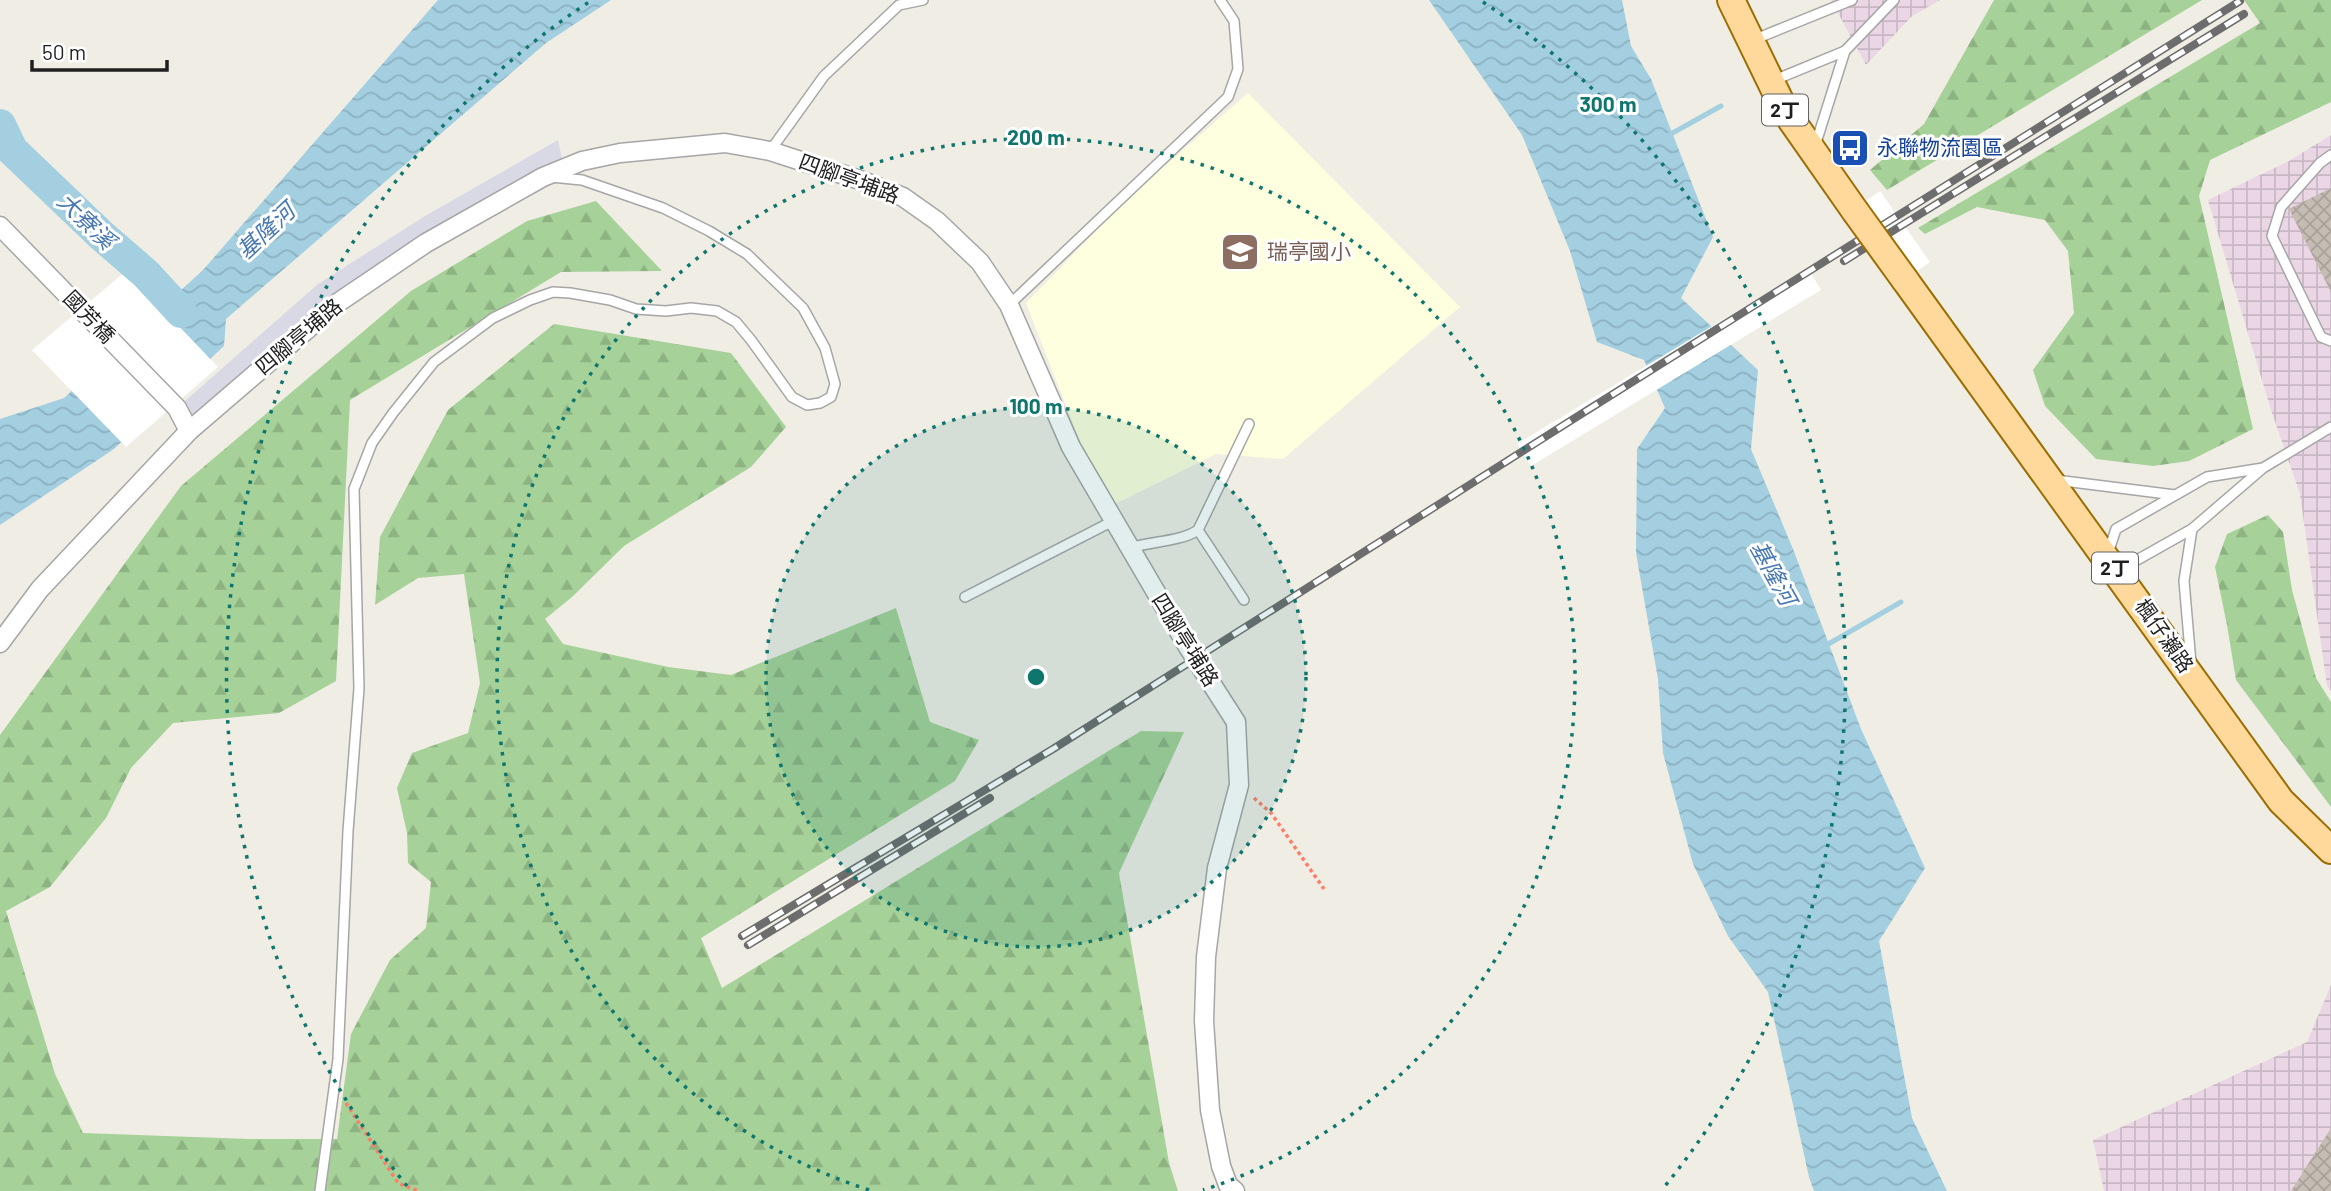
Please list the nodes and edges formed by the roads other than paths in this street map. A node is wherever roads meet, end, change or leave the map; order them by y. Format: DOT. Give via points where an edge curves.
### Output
graph roads {
  1 [pos="923,0"];
  2 [pos="1220,0"];
  3 [pos="1731,0"];
  4 [pos="1852,0"];
  5 [pos="1894,0"];
  6 [pos="1749,41"];
  7 [pos="1845,51"];
  8 [pos="1770,82"];
  9 [pos="770,151"];
  10 [pos="1814,151"];
  11 [pos="2331,155"];
  12 [pos="543,177"];
  13 [pos="0,226"];
  14 [pos="1009,305"];
  15 [pos="2331,341"];
  16 [pos="1250,424"];
  17 [pos="2331,427"];
  18 [pos="189,431"];
  19 [pos="2263,468"];
  20 [pos="2050,479"];
  21 [pos="2175,495"];
  22 [pos="1113,521"];
  23 [pos="2192,529"];
  24 [pos="1198,530"];
  25 [pos="1129,548"];
  26 [pos="2106,556"];
  27 [pos="965,597"];
  28 [pos="1244,600"];
  29 [pos="0,643"];
  30 [pos="2192,675"];
  31 [pos="2331,850"];
  32 [pos="320,1191"];
  33 [pos="1236,1191"];
  1 -- 9 [label="lane" via="899,5 824,76"];
  2 -- 14 [label="lane" via="1234,21 1238,69 1228,97"];
  3 -- 6 [label="main road, 2丁"];
  4 -- 6 [label="lane"];
  5 -- 7 [label="lane"];
  6 -- 8 [label="main road, 2丁"];
  7 -- 8 [label="lane"];
  7 -- 10 [label="lane"];
  8 -- 10 [label="main road, 2丁"];
  9 -- 12 [label="street, 四腳亭埔路" via="725,143 620,153 582,161"];
  9 -- 14 [label="street, 四腳亭埔路" via="903,197 937,221 980,262"];
  10 -- 20 [label="main road, 楓仔瀨路 / 2丁, bridge"];
  11 -- 15 [label="lane" via="2281,206 2272,236 2321,337"];
  12 -- 18 [label="street, 四腳亭埔路" via="426,243 339,302"];
  12 -- 32 [label="lane" via="582,180 663,208 747,254 803,308 825,348 835,384 831,397 820,403 807,405 792,397 736,322 717,311 636,309 552,292 493,318 434,362 372,443 354,489 359,688 335,1086"];
  13 -- 18 [label="street, 國芳橋" via="177,408"];
  14 -- 22 [label="street, 四腳亭埔路" via="1071,447"];
  16 -- 24 [label="lane"];
  17 -- 19 [label="lane"];
  18 -- 29 [label="street, 四腳亭埔路" via="40,589"];
  19 -- 21 [label="lane" via="2207,477"];
  19 -- 23 [label="lane"];
  20 -- 21 [label="lane"];
  20 -- 26 [label="main road, 楓仔瀨路 / 2丁"];
  21 -- 26 [label="lane" via="2116,529"];
  22 -- 25 [label="street, 四腳亭埔路"];
  22 -- 27 [label="lane"];
  23 -- 26 [label="lane" via="2137,560"];
  23 -- 30 [label="lane" via="2184,581"];
  24 -- 25 [label="lane"];
  24 -- 28 [label="lane"];
  25 -- 33 [label="street, 四腳亭埔路" via="1236,722 1240,785 1217,868 1204,1021 1210,1110 1221,1166 1228,1185"];
  26 -- 30 [label="main road, 楓仔瀨路 / 2丁"];
  30 -- 31 [label="main road, 楓仔瀨路 / 2丁" via="2281,801"];
}
